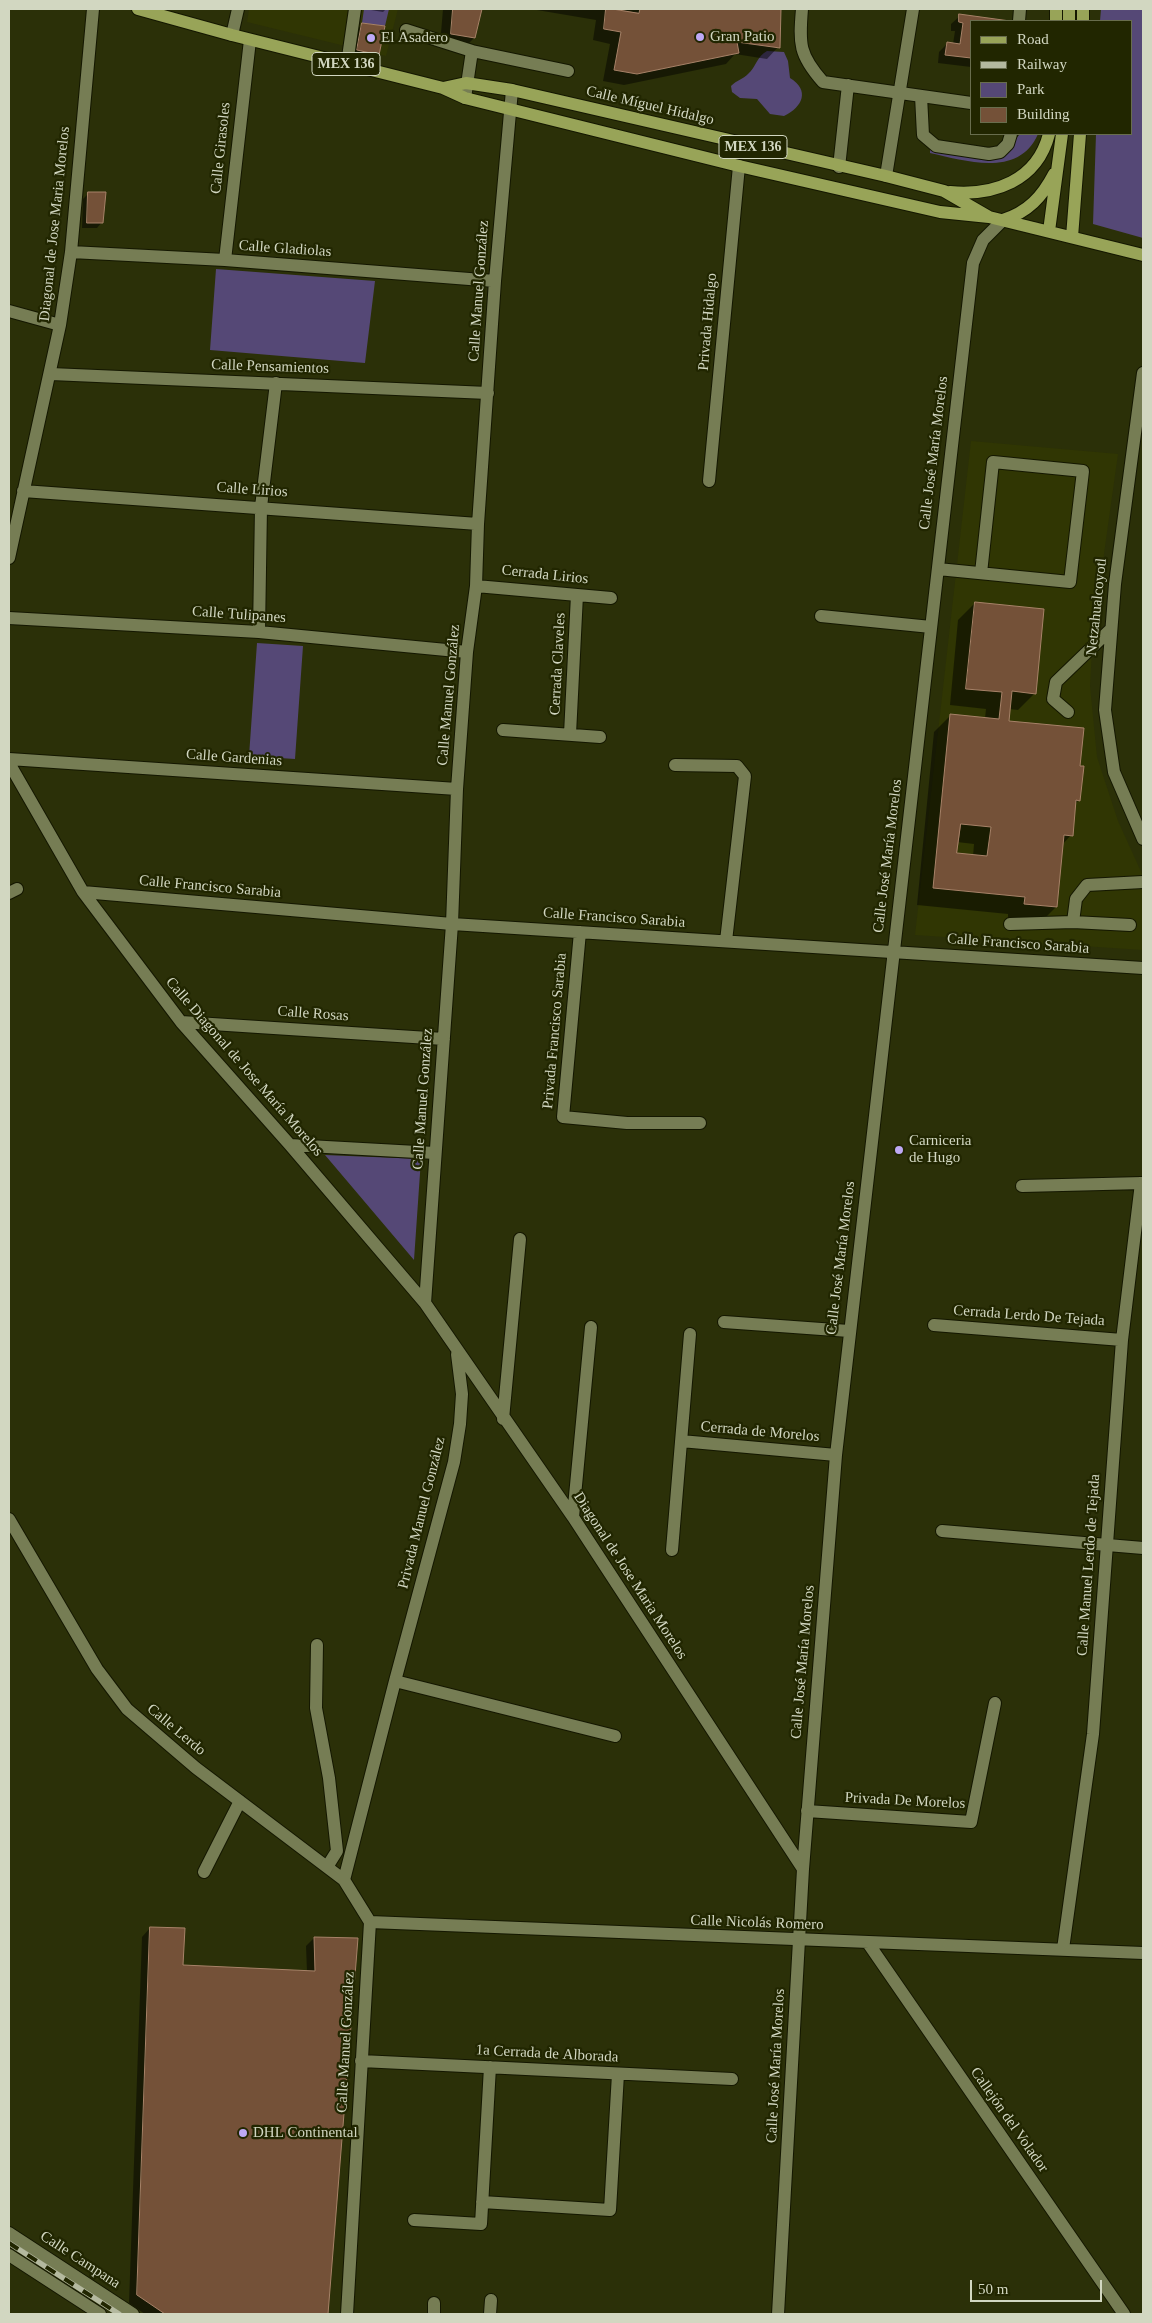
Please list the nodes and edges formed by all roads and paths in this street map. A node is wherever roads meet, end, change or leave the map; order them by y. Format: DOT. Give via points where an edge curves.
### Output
graph roads {
  1 [pos="93,9"];
  2 [pos="138,9"];
  3 [pos="238,9"];
  4 [pos="354,9"];
  5 [pos="802,9"];
  6 [pos="913,9"];
  7 [pos="406,30"];
  8 [pos="232,35"];
  9 [pos="250,40"];
  10 [pos="472,51"];
  11 [pos="347,64"];
  12 [pos="568,71"];
  13 [pos="466,83"];
  14 [pos="848,85"];
  15 [pos="443,88"];
  16 [pos="512,90"];
  17 [pos="900,92"];
  18 [pos="921,96"];
  19 [pos="465,98"];
  20 [pos="970,103"];
  21 [pos="510,108"];
  22 [pos="1011,135"];
  23 [pos="1049,135"];
  24 [pos="1062,135"];
  25 [pos="1080,135"];
  26 [pos="1060,158"];
  27 [pos="739,166"];
  28 [pos="838,167"];
  29 [pos="886,176"];
  30 [pos="944,191"];
  31 [pos="989,217"];
  32 [pos="1003,220"];
  33 [pos="1049,231"];
  34 [pos="1072,237"];
  35 [pos="71,252"];
  36 [pos="1143,255"];
  37 [pos="225,260"];
  38 [pos="495,281"];
  39 [pos="9,312"];
  40 [pos="60,325"];
  41 [pos="51,374"];
  42 [pos="1143,374"];
  43 [pos="276,383"];
  44 [pos="488,393"];
  45 [pos="709,480"];
  46 [pos="23,491"];
  47 [pos="261,507"];
  48 [pos="478,524"];
  49 [pos="9,558"];
  50 [pos="938,569"];
  51 [pos="981,573"];
  52 [pos="476,586"];
  53 [pos="577,595"];
  54 [pos="611,598"];
  55 [pos="821,616"];
  56 [pos="9,618"];
  57 [pos="931,627"];
  58 [pos="1111,629"];
  59 [pos="259,632"];
  60 [pos="467,652"];
  61 [pos="1068,712"];
  62 [pos="504,730"];
  63 [pos="570,734"];
  64 [pos="600,737"];
  65 [pos="9,761"];
  66 [pos="675,765"];
  67 [pos="458,789"];
  68 [pos="1143,839"];
  69 [pos="1143,882"];
  70 [pos="83,892"];
  71 [pos="1073,922"];
  72 [pos="452,924"];
  73 [pos="1010,924"];
  74 [pos="1130,925"];
  75 [pos="580,932"];
  76 [pos="726,941"];
  77 [pos="893,952"];
  78 [pos="1143,968"];
  79 [pos="181,1022"];
  80 [pos="444,1039"];
  81 [pos="700,1124"];
  82 [pos="290,1145"];
  83 [pos="436,1153"];
  84 [pos="1142,1183"];
  85 [pos="1022,1186"];
  86 [pos="520,1239"];
  87 [pos="425,1303"];
  88 [pos="724,1322"];
  89 [pos="934,1325"];
  90 [pos="591,1327"];
  91 [pos="849,1331"];
  92 [pos="690,1334"];
  93 [pos="1122,1340"];
  94 [pos="457,1352"];
  95 [pos="503,1419"];
  96 [pos="681,1441"];
  97 [pos="836,1455"];
  98 [pos="573,1517"];
  99 [pos="9,1519"];
  100 [pos="942,1532"];
  101 [pos="1106,1546"];
  102 [pos="1143,1548"];
  103 [pos="672,1550"];
  104 [pos="317,1645"];
  105 [pos="395,1681"];
  106 [pos="995,1703"];
  107 [pos="615,1736"];
  108 [pos="240,1801"];
  109 [pos="807,1811"];
  110 [pos="327,1868"];
  111 [pos="803,1870"];
  112 [pos="204,1872"];
  113 [pos="344,1880"];
  114 [pos="370,1922"];
  115 [pos="799,1941"];
  116 [pos="868,1943"];
  117 [pos="1063,1949"];
  118 [pos="1143,1953"];
  119 [pos="361,2061"];
  120 [pos="490,2068"];
  121 [pos="618,2074"];
  122 [pos="732,2079"];
  123 [pos="482,2202"];
  124 [pos="414,2220"];
  125 [pos="9,2233"];
  126 [pos="9,2255"];
  127 [pos="490,2300"];
  128 [pos="100,2314"];
  129 [pos="133,2314"];
  130 [pos="347,2314"];
  131 [pos="490,2314"];
  132 [pos="778,2314"];
  133 [pos="1124,2314"];
  1 -- 35 [label="street, Diagonal de Jose Maria Morelos"];
  2 -- 8 [label="main road, Calle Míguel Hidalgo / MEX 136"];
  3 -- 8 [label="street"];
  4 -- 11 [label="street"];
  5 -- 14 [label="street" via="800,36 807,63 823,82"];
  6 -- 17 [label="street"];
  7 -- 10 [label="street"];
  8 -- 9 [label="main road, Calle Míguel Hidalgo / MEX 136"];
  9 -- 11 [label="main road, Calle Míguel Hidalgo / MEX 136"];
  9 -- 37 [label="street, Calle Girasoles"];
  10 -- 12 [label="street"];
  10 -- 13 [label="street"];
  11 -- 15 [label="main road, Calle Míguel Hidalgo / MEX 136"];
  13 -- 15 [label="main road, Calle Míguel Hidalgo / MEX 136"];
  13 -- 16 [label="main road, Calle Míguel Hidalgo / MEX 136"];
  13 -- 19 [label="street"];
  14 -- 17 [label="street"];
  14 -- 28 [label="street"];
  15 -- 19 [label="main road, Calle Míguel Hidalgo / MEX 136"];
  16 -- 21 [label="street, Calle Manuel González"];
  16 -- 28 [label="main road, Calle Míguel Hidalgo / MEX 136"];
  17 -- 18 [label="street"];
  17 -- 29 [label="street"];
  18 -- 20 [label="street"];
  18 -- 22 [label="street" via="923,135 936,146 989,154 1000,152 1008,144"];
  19 -- 21 [label="main road, Calle Míguel Hidalgo / MEX 136"];
  21 -- 27 [label="main road, Calle Míguel Hidalgo / MEX 136"];
  21 -- 38 [label="street, Calle Manuel González"];
  23 -- 30 [label="main road" via="1040,158 1024,176 986,190"];
  24 -- 26 [label="main road"];
  25 -- 34 [label="main road"];
  26 -- 32 [label="main road" via="1036,201"];
  26 -- 33 [label="main road"];
  27 -- 31 [label="main road, Calle Míguel Hidalgo / MEX 136" via="940,212"];
  27 -- 45 [label="street, Privada Hidalgo"];
  28 -- 29 [label="main road, Calle Míguel Hidalgo / MEX 136"];
  29 -- 30 [label="main road, Calle Míguel Hidalgo / MEX 136"];
  30 -- 31 [label="main road, Calle Míguel Hidalgo / MEX 136"];
  31 -- 32 [label="main road, Calle Míguel Hidalgo / MEX 136"];
  32 -- 33 [label="main road, Calle Míguel Hidalgo / MEX 136"];
  32 -- 50 [label="street, Calle José María Morelos" via="983,240 973,262"];
  33 -- 34 [label="main road, Calle Míguel Hidalgo / MEX 136"];
  34 -- 36 [label="main road, Calle Míguel Hidalgo / MEX 136"];
  35 -- 37 [label="street, Calle Gladiolas"];
  35 -- 40 [label="street, Diagonal de Jose Maria Morelos"];
  37 -- 38 [label="street, Calle Gladiolas"];
  38 -- 44 [label="street, Calle Manuel González"];
  39 -- 40 [label="street"];
  40 -- 41 [label="street, Diagonal de Jose Maria Morelos"];
  41 -- 43 [label="street, Calle Pensamientos"];
  41 -- 46 [label="street, Diagonal de Jose Maria Morelos"];
  42 -- 58 [label="street, Netzahualcoyotl"];
  43 -- 44 [label="street, Calle Pensamientos"];
  43 -- 47 [label="street"];
  44 -- 48 [label="street, Calle Manuel González"];
  46 -- 47 [label="street, Calle Lirios"];
  46 -- 49 [label="street, Diagonal de Jose Maria Morelos"];
  47 -- 48 [label="street, Calle Lirios"];
  47 -- 59 [label="street"];
  48 -- 52 [label="street, Calle Manuel González"];
  50 -- 51 [label="street"];
  50 -- 57 [label="street, Calle José María Morelos"];
  51 -- 51 [label="street" via="1070,582 1083,471 993,462"];
  52 -- 53 [label="street, Cerrada Lirios"];
  52 -- 60 [label="street, Calle Manuel González"];
  53 -- 54 [label="street, Cerrada Lirios"];
  53 -- 63 [label="street, Cerrada Claveles"];
  55 -- 57 [label="street"];
  56 -- 59 [label="street, Calle Tulipanes"];
  57 -- 77 [label="street, Calle José María Morelos"];
  58 -- 61 [label="street" via="1056,682 1054,699"];
  58 -- 68 [label="street, Netzahualcoyotl" via="1105,710 1114,772"];
  59 -- 60 [label="street, Calle Tulipanes"];
  60 -- 67 [label="street, Calle Manuel González"];
  62 -- 63 [label="street"];
  63 -- 64 [label="street"];
  65 -- 67 [label="street, Calle Gardenias"];
  65 -- 70 [label="street, Calle Diagonal de Jose María Morelos"];
  66 -- 76 [label="street" via="737,766 745,776"];
  67 -- 72 [label="street, Calle Manuel González"];
  69 -- 71 [label="street" via="1087,885 1076,898"];
  70 -- 72 [label="street, Calle Francisco Sarabia"];
  70 -- 79 [label="street, Calle Diagonal de Jose María Morelos"];
  71 -- 73 [label="street"];
  71 -- 74 [label="street"];
  72 -- 75 [label="street, Calle Francisco Sarabia"];
  72 -- 80 [label="street, Calle Manuel González"];
  75 -- 76 [label="street, Calle Francisco Sarabia"];
  75 -- 81 [label="street, Privada Francisco Sarabia" via="563,1117 627,1123"];
  76 -- 77 [label="street, Calle Francisco Sarabia"];
  77 -- 78 [label="street, Calle Francisco Sarabia"];
  77 -- 91 [label="street, Calle José María Morelos"];
  79 -- 80 [label="street, Calle Rosas"];
  79 -- 82 [label="street, Calle Diagonal de Jose María Morelos"];
  80 -- 83 [label="street, Calle Manuel González"];
  82 -- 83 [label="street"];
  82 -- 87 [label="street, Calle Diagonal de Jose María Morelos"];
  83 -- 87 [label="street, Calle Manuel González"];
  84 -- 85 [label="street"];
  84 -- 93 [label="street, Calle Manuel Lerdo de Tejada"];
  86 -- 95 [label="street"];
  87 -- 94 [label="street, Diagonal de Jose Maria Morelos"];
  88 -- 91 [label="street"];
  89 -- 93 [label="street, Cerrada Lerdo De Tejada"];
  90 -- 98 [label="street"];
  91 -- 97 [label="street, Calle José María Morelos"];
  92 -- 96 [label="street, Cerrada de Morelos"];
  93 -- 101 [label="street, Calle Manuel Lerdo de Tejada"];
  94 -- 95 [label="street, Diagonal de Jose Maria Morelos"];
  94 -- 105 [label="street, Privada Manuel González" via="462,1394 454,1462"];
  95 -- 98 [label="street, Diagonal de Jose Maria Morelos"];
  96 -- 97 [label="street, Cerrada de Morelos"];
  96 -- 103 [label="street, Cerrada de Morelos"];
  97 -- 109 [label="street, Calle José María Morelos"];
  98 -- 111 [label="street, Diagonal de Jose Maria Morelos"];
  99 -- 108 [label="street, Calle Lerdo" via="97,1669 127,1710"];
  100 -- 101 [label="street"];
  101 -- 102 [label="street"];
  101 -- 117 [label="street, Calle Manuel Lerdo de Tejada" via="1093,1734"];
  104 -- 110 [label="street" via="316,1708 329,1778 337,1851"];
  105 -- 107 [label="street"];
  105 -- 113 [label="street, Privada Manuel González"];
  106 -- 109 [label="street, Privada De Morelos" via="971,1822"];
  108 -- 110 [label="street, Calle Lerdo"];
  108 -- 112 [label="street"];
  109 -- 111 [label="street, Calle José María Morelos"];
  110 -- 113 [label="street, Calle Lerdo"];
  111 -- 115 [label="street, Calle José María Morelos"];
  113 -- 114 [label="street, Calle Lerdo"];
  114 -- 115 [label="street, Calle Nicolás Romero"];
  114 -- 119 [label="street, Calle Manuel González"];
  115 -- 116 [label="street, Calle Nicolás Romero"];
  115 -- 132 [label="street, Calle José María Morelos"];
  116 -- 117 [label="street, Calle Nicolás Romero"];
  116 -- 133 [label="street, Callejón del Volador"];
  117 -- 118 [label="street, Calle Nicolás Romero"];
  119 -- 120 [label="street, 1a Cerrada de Alborada"];
  119 -- 130 [label="street, Calle Manuel González"];
  120 -- 121 [label="street, 1a Cerrada de Alborada"];
  120 -- 123 [label="street"];
  121 -- 122 [label="street, 1a Cerrada de Alborada"];
  121 -- 123 [label="street" via="610,2210"];
  123 -- 124 [label="street" via="481,2224"];
  125 -- 129 [label="street, Calle Campana"];
  126 -- 128 [label="street"];
  127 -- 131 [label="street"];
}
